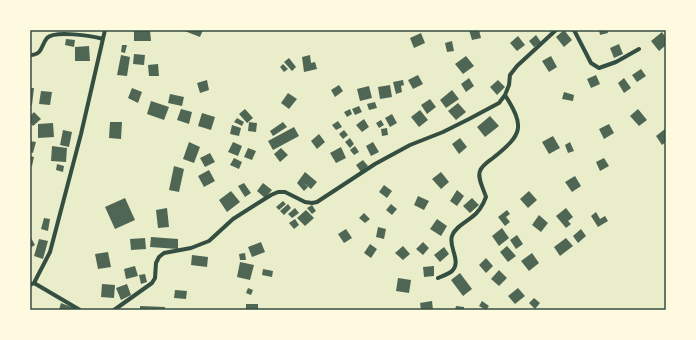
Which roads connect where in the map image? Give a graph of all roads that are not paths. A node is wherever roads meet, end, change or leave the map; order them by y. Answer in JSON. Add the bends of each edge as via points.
{"nodes":[{"id":1,"x":105,"y":30,"type":"edge"},
{"id":2,"x":556,"y":30,"type":"edge"},
{"id":3,"x":574,"y":30,"type":"edge"},
{"id":4,"x":103,"y":39,"type":"junction"},
{"id":5,"x":639,"y":49,"type":"dead end"},
{"id":6,"x":30,"y":55,"type":"edge"},
{"id":7,"x":505,"y":94,"type":"junction"},
{"id":8,"x":438,"y":278,"type":"dead end"},
{"id":9,"x":32,"y":284,"type":"edge"},
{"id":10,"x":80,"y":310,"type":"edge"},
{"id":11,"x":114,"y":310,"type":"edge"}],
"edges":[{"from":1,"to":4,"type":"street"},
{"from":2,"to":7,"type":"street","via":[[510,74]]},
{"from":3,"to":5,"type":"street","via":[[592,63],[599,68]]},
{"from":4,"to":6,"type":"street","via":[[94,36],[52,35],[46,38],[42,49]]},
{"from":4,"to":9,"type":"street","via":[[50,252]]},
{"from":7,"to":8,"type":"street","via":[[519,123],[518,132],[506,148],[482,167],[479,176],[486,197],[482,207],[452,235],[451,247],[456,265],[452,271]]},
{"from":7,"to":11,"type":"street","via":[[499,103],[375,164],[317,202],[305,202],[285,192],[278,192],[233,219],[209,241],[191,248],[164,253],[156,263],[152,283]]},
{"from":9,"to":10,"type":"street"}]}
